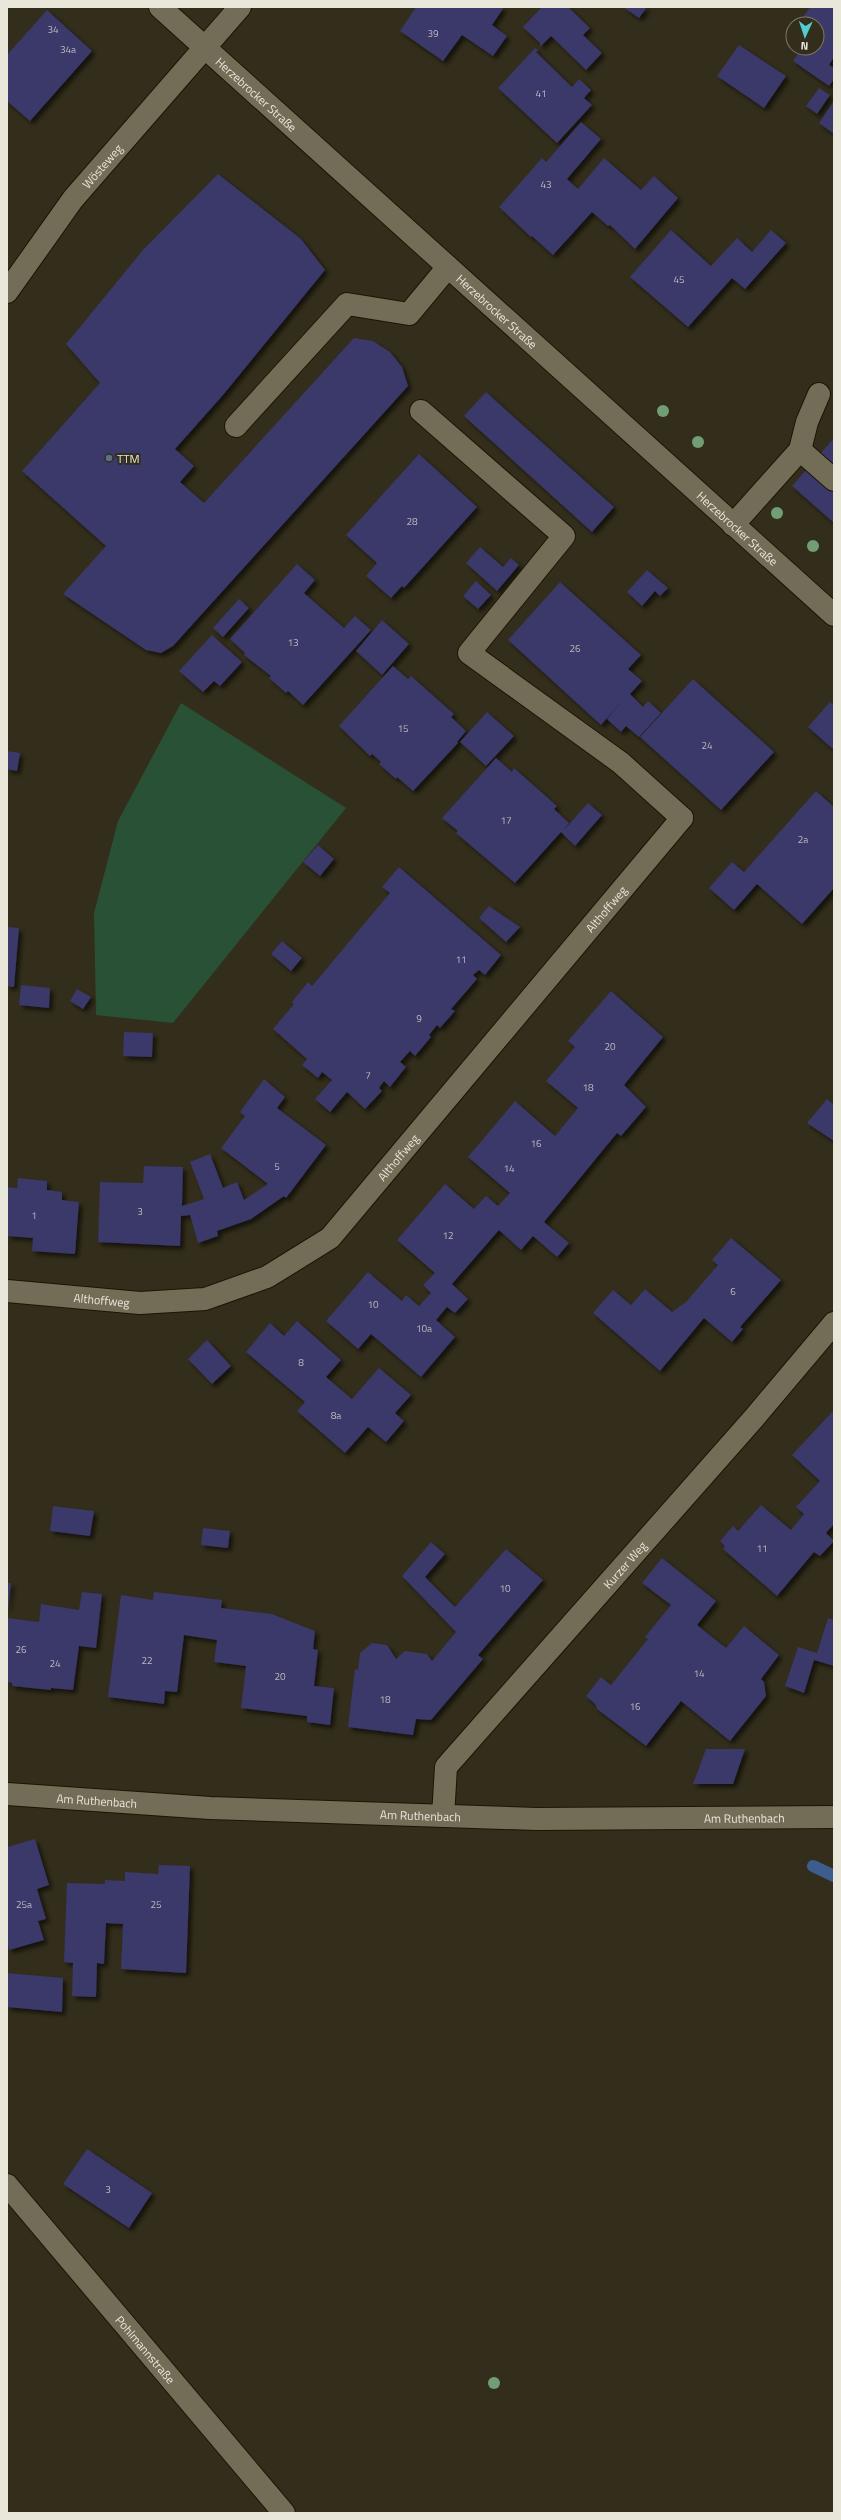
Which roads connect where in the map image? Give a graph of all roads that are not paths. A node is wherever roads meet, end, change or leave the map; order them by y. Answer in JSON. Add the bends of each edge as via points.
{"nodes":[{"id":1,"x":160,"y":7,"type":"edge"},
{"id":2,"x":240,"y":7,"type":"edge"},
{"id":3,"x":205,"y":47,"type":"junction"},
{"id":4,"x":448,"y":267,"type":"junction"},
{"id":5,"x":7,"y":292,"type":"edge"},
{"id":6,"x":819,"y":394,"type":"dead end"},
{"id":7,"x":421,"y":411,"type":"dead end"},
{"id":8,"x":236,"y":426,"type":"dead end"},
{"id":9,"x":800,"y":450,"type":"junction"},
{"id":10,"x":834,"y":480,"type":"edge"},
{"id":11,"x":733,"y":525,"type":"junction"},
{"id":12,"x":833,"y":613,"type":"edge"},
{"id":13,"x":7,"y":1291,"type":"edge"},
{"id":14,"x":834,"y":1323,"type":"edge"},
{"id":15,"x":7,"y":1794,"type":"edge"},
{"id":16,"x":443,"y":1816,"type":"junction"},
{"id":17,"x":834,"y":1817,"type":"edge"},
{"id":18,"x":7,"y":2185,"type":"edge"},
{"id":19,"x":284,"y":2513,"type":"edge"}],
"edges":[{"from":1,"to":3,"type":"street","name":"Herzebrocker Straße"},
{"from":2,"to":3,"type":"street","name":"Wösteweg"},
{"from":3,"to":4,"type":"street","name":"Herzebrocker Straße"},
{"from":3,"to":5,"type":"street","name":"Wösteweg","via":[[73,199]]},
{"from":4,"to":8,"type":"street","via":[[409,314],[347,304]]},
{"from":4,"to":11,"type":"street","name":"Herzebrocker Straße"},
{"from":6,"to":9,"type":"street","via":[[807,422]]},
{"from":7,"to":13,"type":"street","name":"Althoffweg","via":[[564,536],[469,653],[621,762],[682,818],[330,1238],[267,1277],[205,1299],[140,1303]]},
{"from":9,"to":10,"type":"street"},
{"from":9,"to":11,"type":"street"},
{"from":11,"to":12,"type":"street","name":"Herzebrocker Straße"},
{"from":14,"to":16,"type":"street","name":"Kurzer Weg","via":[[446,1767]]},
{"from":15,"to":16,"type":"street","name":"Am Ruthenbach","via":[[210,1808]]},
{"from":16,"to":17,"type":"street","name":"Am Ruthenbach","via":[[536,1819]]},
{"from":18,"to":19,"type":"street","name":"Pohlmannstraße"}]}
